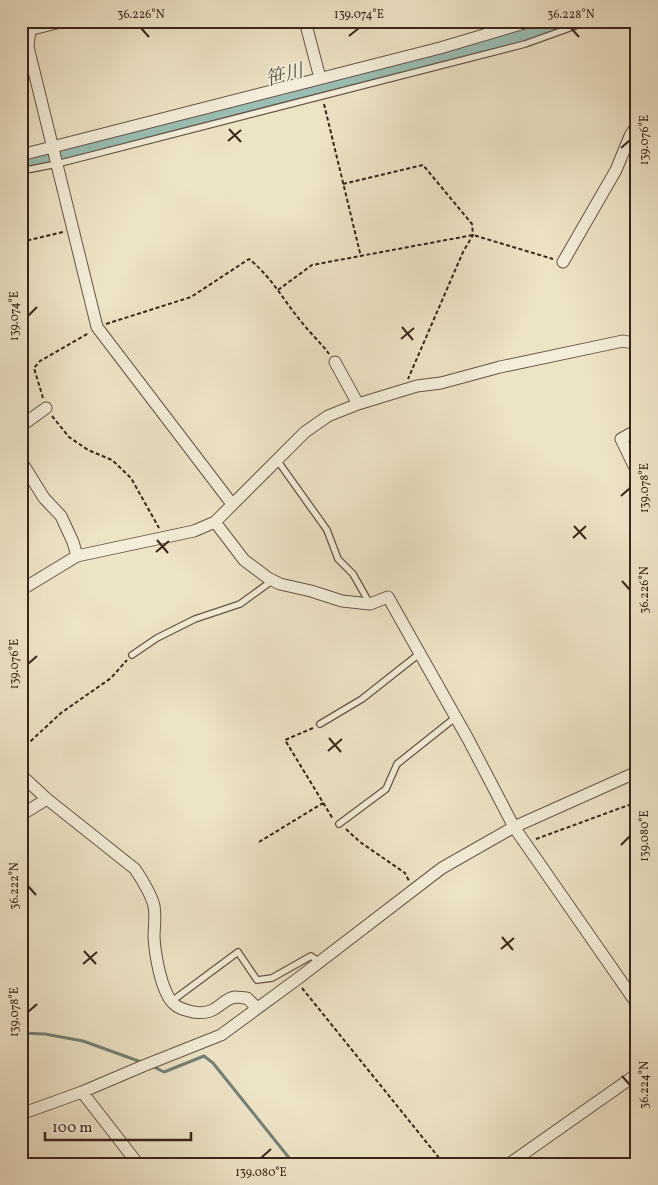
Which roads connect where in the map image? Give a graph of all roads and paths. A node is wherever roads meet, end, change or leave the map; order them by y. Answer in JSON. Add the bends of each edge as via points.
{"nodes":[{"id":1,"x":64,"y":21,"type":"edge"},
{"id":2,"x":305,"y":21,"type":"edge"},
{"id":3,"x":531,"y":21,"type":"edge"},
{"id":4,"x":589,"y":21,"type":"edge"},
{"id":5,"x":30,"y":26,"type":"edge"},
{"id":6,"x":320,"y":78,"type":"junction"},
{"id":7,"x":322,"y":96,"type":"junction"},
{"id":8,"x":637,"y":125,"type":"edge"},
{"id":9,"x":54,"y":147,"type":"junction"},
{"id":10,"x":21,"y":155,"type":"edge"},
{"id":11,"x":57,"y":162,"type":"junction"},
{"id":12,"x":21,"y":172,"type":"edge"},
{"id":13,"x":343,"y":184,"type":"junction"},
{"id":14,"x":73,"y":230,"type":"junction"},
{"id":15,"x":473,"y":235,"type":"junction"},
{"id":16,"x":21,"y":242,"type":"edge"},
{"id":17,"x":361,"y":257,"type":"junction"},
{"id":18,"x":563,"y":262,"type":"joint"},
{"id":19,"x":278,"y":290,"type":"junction"},
{"id":20,"x":97,"y":327,"type":"junction"},
{"id":21,"x":637,"y":344,"type":"edge"},
{"id":22,"x":335,"y":362,"type":"joint"},
{"id":23,"x":403,"y":390,"type":"junction"},
{"id":24,"x":358,"y":404,"type":"junction"},
{"id":25,"x":46,"y":408,"type":"junction"},
{"id":26,"x":21,"y":426,"type":"edge"},
{"id":27,"x":637,"y":430,"type":"edge"},
{"id":28,"x":276,"y":459,"type":"junction"},
{"id":29,"x":21,"y":461,"type":"edge"},
{"id":30,"x":637,"y":472,"type":"edge"},
{"id":31,"x":232,"y":504,"type":"junction"},
{"id":32,"x":214,"y":522,"type":"junction"},
{"id":33,"x":165,"y":538,"type":"junction"},
{"id":34,"x":78,"y":556,"type":"junction"},
{"id":35,"x":272,"y":580,"type":"junction"},
{"id":36,"x":21,"y":590,"type":"edge"},
{"id":37,"x":370,"y":604,"type":"junction"},
{"id":38,"x":419,"y":654,"type":"junction"},
{"id":39,"x":132,"y":655,"type":"joint"},
{"id":40,"x":456,"y":717,"type":"junction"},
{"id":41,"x":320,"y":724,"type":"joint"},
{"id":42,"x":21,"y":750,"type":"edge"},
{"id":43,"x":637,"y":772,"type":"edge"},
{"id":44,"x":21,"y":775,"type":"edge"},
{"id":45,"x":47,"y":800,"type":"junction"},
{"id":46,"x":637,"y":802,"type":"edge"},
{"id":47,"x":324,"y":803,"type":"junction"},
{"id":48,"x":21,"y":815,"type":"edge"},
{"id":49,"x":339,"y":824,"type":"junction"},
{"id":50,"x":514,"y":827,"type":"junction"},
{"id":51,"x":259,"y":842,"type":"dead end"},
{"id":52,"x":525,"y":843,"type":"junction"},
{"id":53,"x":413,"y":890,"type":"junction"},
{"id":54,"x":320,"y":962,"type":"junction"},
{"id":55,"x":296,"y":980,"type":"junction"},
{"id":56,"x":171,"y":1002,"type":"junction"},
{"id":57,"x":637,"y":1004,"type":"edge"},
{"id":58,"x":258,"y":1008,"type":"junction"},
{"id":59,"x":637,"y":1074,"type":"edge"},
{"id":60,"x":82,"y":1092,"type":"junction"},
{"id":61,"x":21,"y":1114,"type":"edge"},
{"id":62,"x":138,"y":1164,"type":"edge"},
{"id":63,"x":444,"y":1164,"type":"edge"},
{"id":64,"x":509,"y":1164,"type":"edge"}],
"edges":[{"from":1,"to":5,"type":"street"},
{"from":2,"to":6,"type":"street"},
{"from":3,"to":6,"type":"street"},
{"from":4,"to":7,"type":"lane","via":[[525,44]]},
{"from":5,"to":9,"type":"street","via":[[28,48]]},
{"from":6,"to":9,"type":"street"},
{"from":7,"to":11,"type":"lane"},
{"from":7,"to":13,"type":"path"},
{"from":8,"to":18,"type":"street","via":[[616,170]]},
{"from":9,"to":10,"type":"street"},
{"from":9,"to":11,"type":"street"},
{"from":11,"to":12,"type":"lane"},
{"from":11,"to":14,"type":"street"},
{"from":13,"to":15,"type":"path","via":[[423,166],[472,224]]},
{"from":13,"to":17,"type":"path"},
{"from":14,"to":16,"type":"path"},
{"from":14,"to":20,"type":"street"},
{"from":15,"to":17,"type":"path"},
{"from":15,"to":18,"type":"path"},
{"from":15,"to":23,"type":"path"},
{"from":17,"to":19,"type":"path","via":[[312,265]]},
{"from":19,"to":20,"type":"path","via":[[261,268],[249,259],[191,297]]},
{"from":19,"to":22,"type":"path"},
{"from":20,"to":25,"type":"path","via":[[40,361],[34,368]]},
{"from":20,"to":31,"type":"street"},
{"from":21,"to":23,"type":"street","via":[[623,341]]},
{"from":22,"to":24,"type":"street"},
{"from":23,"to":24,"type":"street"},
{"from":24,"to":28,"type":"street","via":[[328,416]]},
{"from":25,"to":26,"type":"street"},
{"from":25,"to":33,"type":"path","via":[[69,437],[88,450],[112,460],[131,478]]},
{"from":27,"to":30,"type":"street","via":[[622,439]]},
{"from":28,"to":31,"type":"street"},
{"from":28,"to":37,"type":"lane","via":[[327,530],[338,559],[353,574]]},
{"from":29,"to":34,"type":"street","via":[[44,498],[61,516]]},
{"from":31,"to":32,"type":"street"},
{"from":32,"to":33,"type":"street"},
{"from":32,"to":35,"type":"street","via":[[244,560]]},
{"from":33,"to":34,"type":"street"},
{"from":34,"to":36,"type":"street"},
{"from":35,"to":37,"type":"street","via":[[342,601]]},
{"from":35,"to":39,"type":"lane","via":[[240,604],[195,619]]},
{"from":37,"to":38,"type":"street","via":[[388,597]]},
{"from":38,"to":40,"type":"street"},
{"from":38,"to":41,"type":"lane","via":[[362,699]]},
{"from":39,"to":42,"type":"path","via":[[111,678],[61,713]]},
{"from":40,"to":49,"type":"lane","via":[[397,764],[386,789]]},
{"from":40,"to":50,"type":"street"},
{"from":41,"to":47,"type":"path","via":[[285,740]]},
{"from":43,"to":50,"type":"street"},
{"from":44,"to":45,"type":"street"},
{"from":45,"to":48,"type":"street"},
{"from":45,"to":56,"type":"street","via":[[135,869],[145,885],[154,906],[158,963]]},
{"from":46,"to":52,"type":"path"},
{"from":47,"to":49,"type":"path"},
{"from":47,"to":51,"type":"path"},
{"from":49,"to":53,"type":"path","via":[[405,873]]},
{"from":50,"to":52,"type":"street"},
{"from":50,"to":53,"type":"street","via":[[442,868]]},
{"from":52,"to":57,"type":"street"},
{"from":53,"to":54,"type":"street"},
{"from":54,"to":55,"type":"street"},
{"from":54,"to":56,"type":"lane","via":[[311,956],[272,978],[257,980],[238,952]]},
{"from":55,"to":58,"type":"street"},
{"from":55,"to":63,"type":"path"},
{"from":56,"to":58,"type":"street","via":[[180,1008],[208,1012],[234,998],[247,998]]},
{"from":58,"to":60,"type":"street","via":[[221,1035]]},
{"from":59,"to":64,"type":"street"},
{"from":60,"to":61,"type":"street"},
{"from":60,"to":62,"type":"street"}]}
